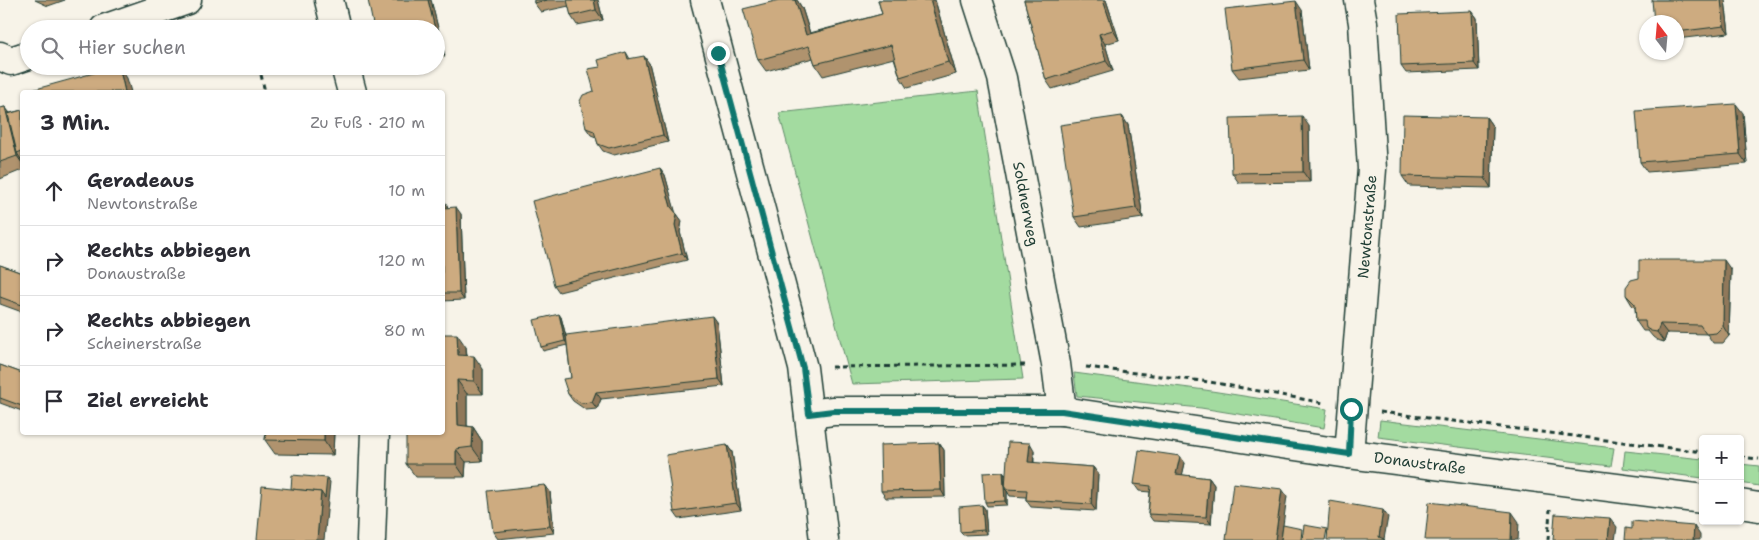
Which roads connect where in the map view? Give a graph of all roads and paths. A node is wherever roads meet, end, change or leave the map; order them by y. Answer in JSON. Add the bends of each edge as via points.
{"nodes":[{"id":1,"x":187,"y":0,"type":"edge"},
{"id":2,"x":329,"y":0,"type":"edge"},
{"id":3,"x":705,"y":0,"type":"edge"},
{"id":4,"x":977,"y":0,"type":"edge"},
{"id":5,"x":1359,"y":0,"type":"edge"},
{"id":6,"x":130,"y":20,"type":"edge"},
{"id":7,"x":334,"y":20,"type":"edge"},
{"id":8,"x":0,"y":56,"type":"edge"},
{"id":9,"x":20,"y":58,"type":"edge"},
{"id":10,"x":260,"y":75,"type":"edge"},
{"id":11,"x":347,"y":75,"type":"edge"},
{"id":12,"x":264,"y":90,"type":"edge"},
{"id":13,"x":351,"y":90,"type":"edge"},
{"id":14,"x":1056,"y":364,"type":"junction"},
{"id":15,"x":803,"y":368,"type":"junction"},
{"id":16,"x":1062,"y":411,"type":"junction"},
{"id":17,"x":809,"y":414,"type":"junction"},
{"id":18,"x":375,"y":435,"type":"edge"},
{"id":19,"x":1349,"y":454,"type":"junction"},
{"id":20,"x":1744,"y":458,"type":"edge"},
{"id":21,"x":1759,"y":460,"type":"edge"},
{"id":22,"x":1699,"y":498,"type":"edge"},
{"id":23,"x":1744,"y":504,"type":"edge"},
{"id":24,"x":1551,"y":506,"type":"dead end"},
{"id":25,"x":1759,"y":506,"type":"edge"},
{"id":26,"x":371,"y":540,"type":"edge"},
{"id":27,"x":824,"y":540,"type":"edge"},
{"id":28,"x":1548,"y":540,"type":"edge"}],
"edges":[{"from":1,"to":6,"type":"street"},
{"from":2,"to":7,"type":"street"},
{"from":3,"to":15,"type":"street"},
{"from":4,"to":14,"type":"street","name":"Soldnerweg","via":[[1002,78]]},
{"from":5,"to":19,"type":"street","name":"Newtonstraße","via":[[1372,170]]},
{"from":8,"to":9,"type":"street","via":[[11,61]]},
{"from":10,"to":12,"type":"path"},
{"from":11,"to":13,"type":"street"},
{"from":14,"to":15,"type":"path"},
{"from":14,"to":16,"type":"street","name":"Soldnerweg"},
{"from":15,"to":17,"type":"street"},
{"from":16,"to":17,"type":"street","name":"Donaustraße","via":[[833,411]]},
{"from":16,"to":19,"type":"street","name":"Donaustraße"},
{"from":17,"to":27,"type":"street"},
{"from":18,"to":26,"type":"street"},
{"from":19,"to":22,"type":"street","name":"Donaustraße"},
{"from":20,"to":21,"type":"path"},
{"from":23,"to":25,"type":"street"},
{"from":24,"to":28,"type":"path"}]}
